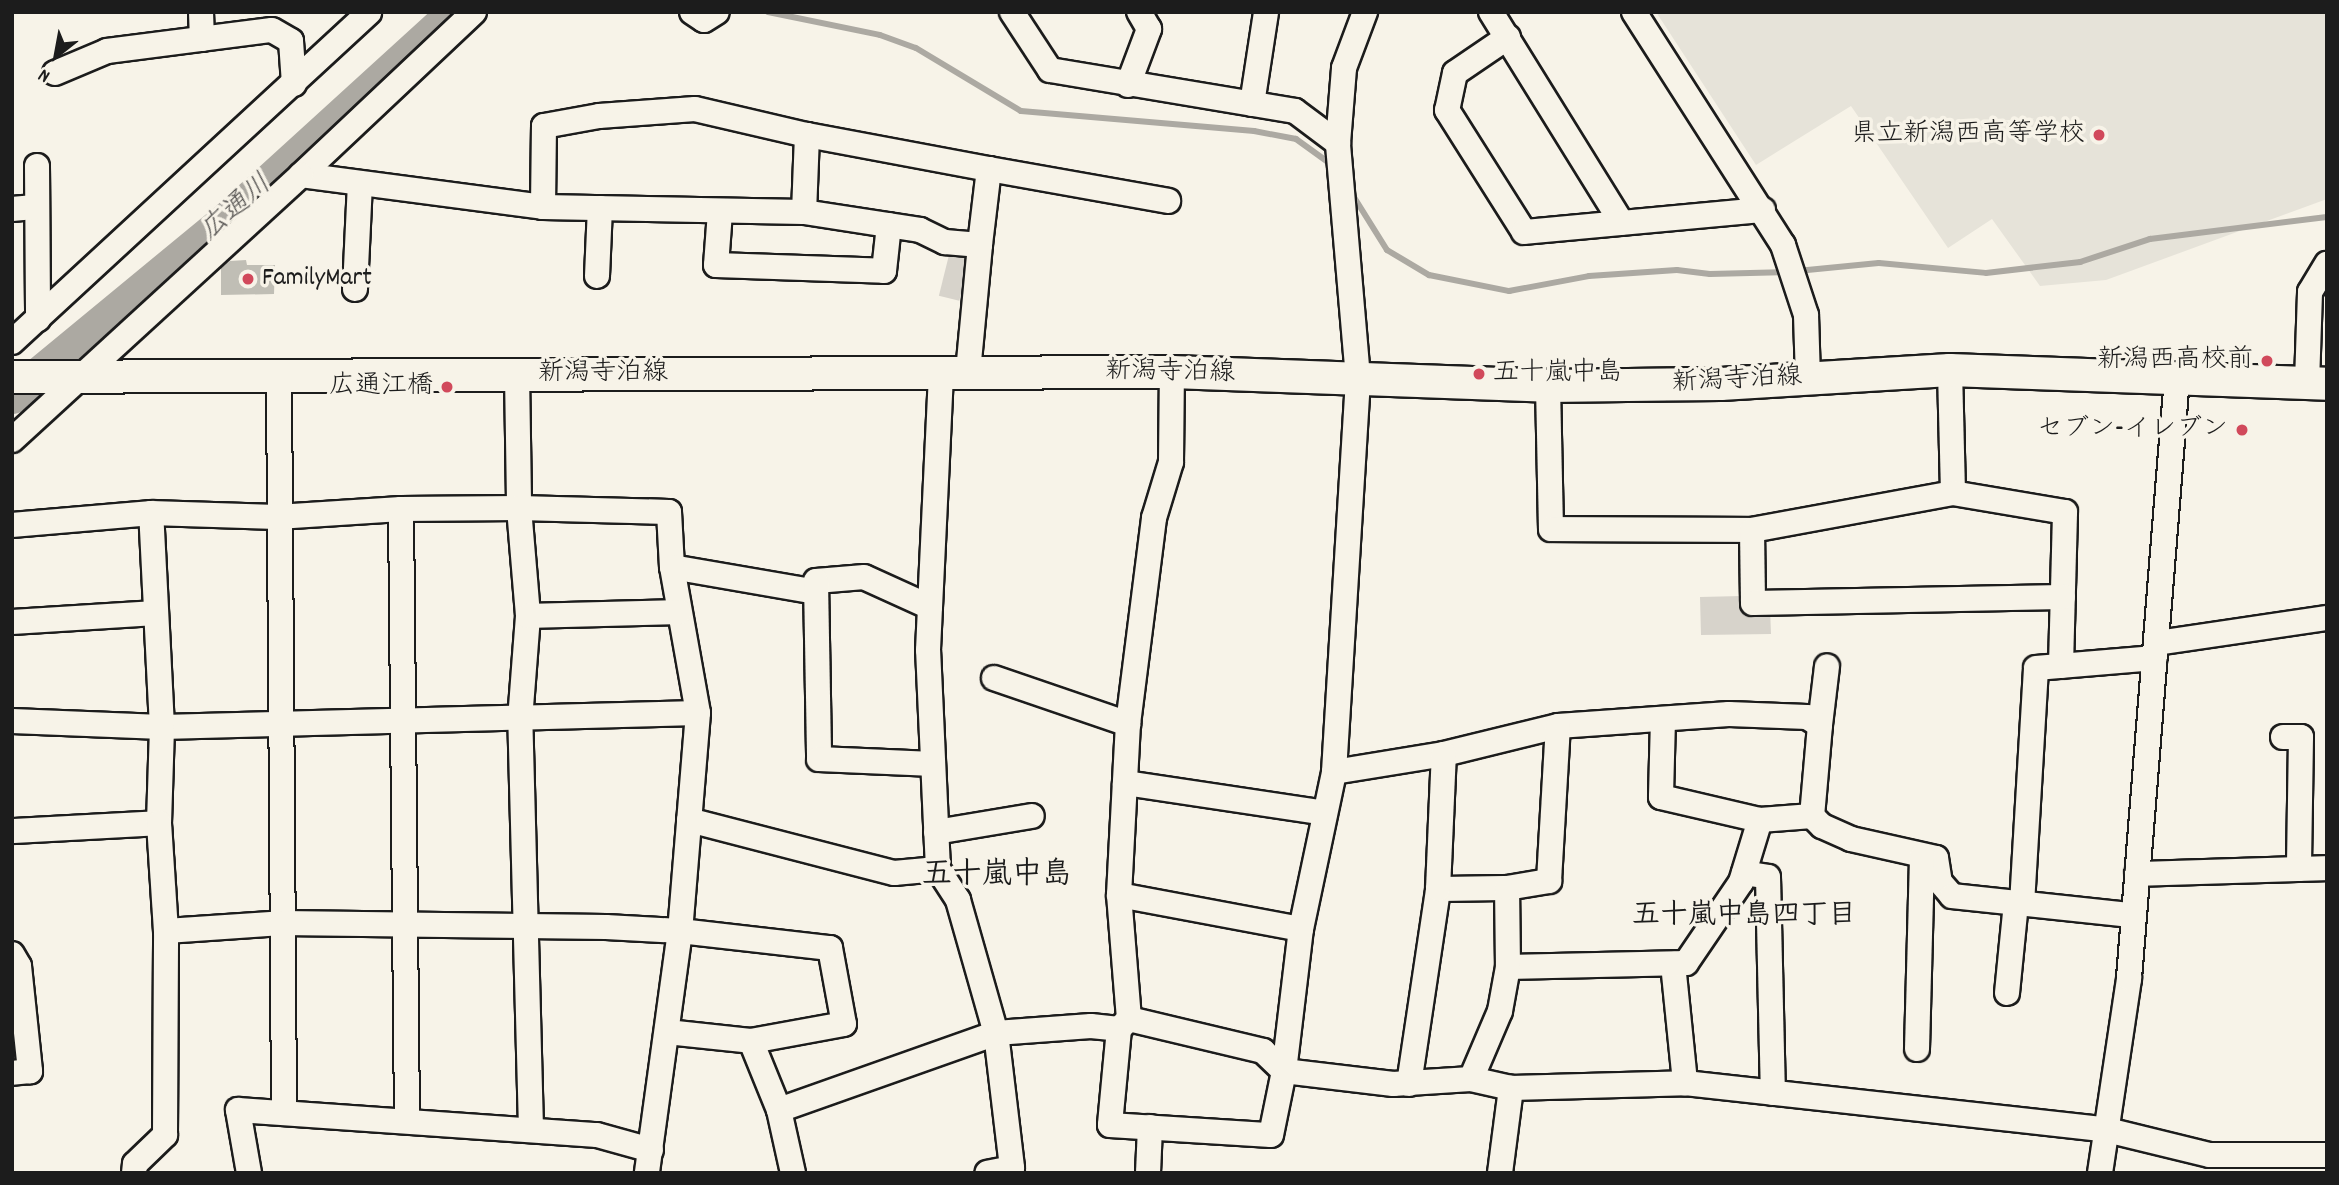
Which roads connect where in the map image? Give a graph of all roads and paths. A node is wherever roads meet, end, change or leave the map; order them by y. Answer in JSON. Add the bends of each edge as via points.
{"nodes":[{"id":1,"x":201,"y":12,"type":"edge"},
{"id":2,"x":369,"y":12,"type":"edge"},
{"id":3,"x":474,"y":12,"type":"edge"},
{"id":4,"x":692,"y":12,"type":"edge"},
{"id":5,"x":717,"y":12,"type":"edge"},
{"id":6,"x":1012,"y":12,"type":"edge"},
{"id":7,"x":1139,"y":12,"type":"edge"},
{"id":8,"x":1266,"y":12,"type":"edge"},
{"id":9,"x":1364,"y":12,"type":"edge"},
{"id":10,"x":1491,"y":12,"type":"edge"},
{"id":11,"x":1634,"y":12,"type":"edge"},
{"id":12,"x":1507,"y":37,"type":"junction"},
{"id":13,"x":202,"y":39,"type":"junction"},
{"id":14,"x":54,"y":73,"type":"dead end"},
{"id":15,"x":293,"y":85,"type":"junction"},
{"id":16,"x":1128,"y":85,"type":"junction"},
{"id":17,"x":1252,"y":104,"type":"junction"},
{"id":18,"x":807,"y":135,"type":"junction"},
{"id":19,"x":1338,"y":143,"type":"junction"},
{"id":20,"x":37,"y":166,"type":"dead end"},
{"id":21,"x":989,"y":169,"type":"junction"},
{"id":22,"x":301,"y":175,"type":"junction"},
{"id":23,"x":360,"y":183,"type":"junction"},
{"id":24,"x":1168,"y":201,"type":"dead end"},
{"id":25,"x":542,"y":207,"type":"junction"},
{"id":26,"x":24,"y":208,"type":"edge"},
{"id":27,"x":600,"y":208,"type":"junction"},
{"id":28,"x":1763,"y":210,"type":"junction"},
{"id":29,"x":720,"y":212,"type":"junction"},
{"id":30,"x":804,"y":212,"type":"junction"},
{"id":31,"x":1622,"y":223,"type":"junction"},
{"id":32,"x":889,"y":225,"type":"junction"},
{"id":33,"x":981,"y":246,"type":"junction"},
{"id":34,"x":2327,"y":264,"type":"edge"},
{"id":35,"x":597,"y":276,"type":"dead end"},
{"id":36,"x":355,"y":289,"type":"dead end"},
{"id":37,"x":38,"y":319,"type":"junction"},
{"id":38,"x":12,"y":342,"type":"edge"},
{"id":39,"x":1950,"y":370,"type":"junction"},
{"id":40,"x":955,"y":372,"type":"junction"},
{"id":41,"x":1171,"y":372,"type":"junction"},
{"id":42,"x":517,"y":374,"type":"junction"},
{"id":43,"x":12,"y":377,"type":"edge"},
{"id":44,"x":79,"y":377,"type":"junction"},
{"id":45,"x":279,"y":377,"type":"junction"},
{"id":46,"x":1808,"y":377,"type":"junction"},
{"id":47,"x":1358,"y":378,"type":"junction"},
{"id":48,"x":2177,"y":378,"type":"junction"},
{"id":49,"x":2317,"y":383,"type":"edge"},
{"id":50,"x":1548,"y":386,"type":"junction"},
{"id":51,"x":12,"y":440,"type":"edge"},
{"id":52,"x":1953,"y":493,"type":"junction"},
{"id":53,"x":519,"y":508,"type":"junction"},
{"id":54,"x":401,"y":509,"type":"junction"},
{"id":55,"x":151,"y":513,"type":"junction"},
{"id":56,"x":277,"y":517,"type":"junction"},
{"id":57,"x":12,"y":525,"type":"edge"},
{"id":58,"x":1752,"y":530,"type":"junction"},
{"id":59,"x":672,"y":567,"type":"junction"},
{"id":60,"x":816,"y":592,"type":"junction"},
{"id":61,"x":2063,"y":597,"type":"junction"},
{"id":62,"x":930,"y":607,"type":"junction"},
{"id":63,"x":679,"y":612,"type":"junction"},
{"id":64,"x":156,"y":614,"type":"junction"},
{"id":65,"x":528,"y":616,"type":"junction"},
{"id":66,"x":2327,"y":618,"type":"edge"},
{"id":67,"x":12,"y":622,"type":"edge"},
{"id":68,"x":2156,"y":651,"type":"junction"},
{"id":69,"x":1827,"y":666,"type":"dead end"},
{"id":70,"x":2061,"y":666,"type":"junction"},
{"id":71,"x":994,"y":678,"type":"dead end"},
{"id":72,"x":698,"y":713,"type":"junction"},
{"id":73,"x":1663,"y":719,"type":"junction"},
{"id":74,"x":520,"y":720,"type":"junction"},
{"id":75,"x":12,"y":721,"type":"edge"},
{"id":76,"x":403,"y":721,"type":"junction"},
{"id":77,"x":281,"y":723,"type":"junction"},
{"id":78,"x":1128,"y":724,"type":"junction"},
{"id":79,"x":1820,"y":725,"type":"junction"},
{"id":80,"x":1558,"y":726,"type":"junction"},
{"id":81,"x":162,"y":727,"type":"junction"},
{"id":82,"x":2283,"y":737,"type":"dead end"},
{"id":83,"x":1444,"y":754,"type":"junction"},
{"id":84,"x":933,"y":764,"type":"junction"},
{"id":85,"x":1334,"y":772,"type":"junction"},
{"id":86,"x":1125,"y":783,"type":"junction"},
{"id":87,"x":1325,"y":813,"type":"junction"},
{"id":88,"x":1032,"y":816,"type":"dead end"},
{"id":89,"x":1812,"y":816,"type":"junction"},
{"id":90,"x":689,"y":820,"type":"junction"},
{"id":91,"x":1760,"y":820,"type":"junction"},
{"id":92,"x":159,"y":823,"type":"junction"},
{"id":93,"x":12,"y":831,"type":"edge"},
{"id":94,"x":936,"y":832,"type":"junction"},
{"id":95,"x":1922,"y":856,"type":"junction"},
{"id":96,"x":2327,"y":868,"type":"edge"},
{"id":97,"x":938,"y":869,"type":"junction"},
{"id":98,"x":2299,"y":869,"type":"junction"},
{"id":99,"x":1744,"y":873,"type":"junction"},
{"id":100,"x":2137,"y":874,"type":"junction"},
{"id":101,"x":1507,"y":888,"type":"junction"},
{"id":102,"x":1437,"y":889,"type":"junction"},
{"id":103,"x":1119,"y":895,"type":"junction"},
{"id":104,"x":2019,"y":903,"type":"junction"},
{"id":105,"x":2131,"y":915,"type":"junction"},
{"id":106,"x":282,"y":923,"type":"junction"},
{"id":107,"x":409,"y":925,"type":"junction"},
{"id":108,"x":526,"y":926,"type":"junction"},
{"id":109,"x":1301,"y":929,"type":"junction"},
{"id":110,"x":680,"y":931,"type":"junction"},
{"id":111,"x":166,"y":932,"type":"junction"},
{"id":112,"x":12,"y":954,"type":"edge"},
{"id":113,"x":1673,"y":964,"type":"junction"},
{"id":114,"x":1508,"y":967,"type":"junction"},
{"id":115,"x":2007,"y":993,"type":"dead end"},
{"id":116,"x":1124,"y":1024,"type":"junction"},
{"id":117,"x":667,"y":1032,"type":"junction"},
{"id":118,"x":996,"y":1033,"type":"junction"},
{"id":119,"x":751,"y":1041,"type":"junction"},
{"id":120,"x":1917,"y":1049,"type":"dead end"},
{"id":121,"x":1284,"y":1071,"type":"junction"},
{"id":122,"x":12,"y":1073,"type":"edge"},
{"id":123,"x":1471,"y":1079,"type":"junction"},
{"id":124,"x":1685,"y":1083,"type":"junction"},
{"id":125,"x":1409,"y":1084,"type":"junction"},
{"id":126,"x":1511,"y":1088,"type":"junction"},
{"id":127,"x":1773,"y":1093,"type":"junction"},
{"id":128,"x":779,"y":1110,"type":"junction"},
{"id":129,"x":284,"y":1111,"type":"junction"},
{"id":130,"x":407,"y":1119,"type":"junction"},
{"id":131,"x":1150,"y":1127,"type":"junction"},
{"id":132,"x":531,"y":1129,"type":"junction"},
{"id":133,"x":2103,"y":1129,"type":"junction"},
{"id":134,"x":2327,"y":1155,"type":"edge"},
{"id":135,"x":649,"y":1161,"type":"edge"},
{"id":136,"x":134,"y":1173,"type":"edge"},
{"id":137,"x":249,"y":1173,"type":"edge"},
{"id":138,"x":793,"y":1173,"type":"edge"},
{"id":139,"x":987,"y":1173,"type":"edge"},
{"id":140,"x":1148,"y":1173,"type":"edge"},
{"id":141,"x":1500,"y":1173,"type":"edge"},
{"id":142,"x":2099,"y":1173,"type":"edge"}],
"edges":[{"from":1,"to":13,"type":"street"},
{"from":2,"to":15,"type":"street"},
{"from":3,"to":22,"type":"street"},
{"from":4,"to":5,"type":"street","via":[[704,20]]},
{"from":6,"to":16,"type":"street","via":[[1050,70]]},
{"from":7,"to":16,"type":"street","via":[[1149,29]]},
{"from":8,"to":17,"type":"street"},
{"from":9,"to":19,"type":"street","via":[[1345,68]]},
{"from":10,"to":12,"type":"street"},
{"from":11,"to":28,"type":"street"},
{"from":12,"to":31,"type":"street"},
{"from":12,"to":31,"type":"street","via":[[1455,73],[1447,110],[1524,232]]},
{"from":13,"to":14,"type":"street","via":[[107,51]]},
{"from":13,"to":15,"type":"street","via":[[272,30],[290,41]]},
{"from":15,"to":37,"type":"street"},
{"from":16,"to":17,"type":"street"},
{"from":17,"to":19,"type":"street","via":[[1295,111]]},
{"from":18,"to":21,"type":"street"},
{"from":18,"to":25,"type":"street","via":[[695,108],[544,126]]},
{"from":18,"to":30,"type":"street"},
{"from":19,"to":47,"type":"street"},
{"from":20,"to":26,"type":"street"},
{"from":21,"to":24,"type":"street"},
{"from":21,"to":33,"type":"street"},
{"from":22,"to":23,"type":"street"},
{"from":22,"to":44,"type":"street"},
{"from":23,"to":25,"type":"street"},
{"from":23,"to":36,"type":"street"},
{"from":25,"to":27,"type":"street"},
{"from":26,"to":37,"type":"street"},
{"from":27,"to":29,"type":"street"},
{"from":27,"to":35,"type":"street"},
{"from":28,"to":31,"type":"street"},
{"from":28,"to":46,"type":"street","via":[[1799,284],[1806,315]]},
{"from":29,"to":30,"type":"street"},
{"from":29,"to":32,"type":"street","via":[[716,265],[884,271]]},
{"from":30,"to":32,"type":"street"},
{"from":32,"to":33,"type":"street","via":[[920,230],[945,242]]},
{"from":33,"to":40,"type":"street"},
{"from":34,"to":49,"type":"street","via":[[2310,292]]},
{"from":37,"to":38,"type":"street"},
{"from":39,"to":46,"type":"main road","name":"新潟寺泊線"},
{"from":39,"to":48,"type":"main road","name":"新潟寺泊線"},
{"from":39,"to":52,"type":"street"},
{"from":40,"to":41,"type":"main road","name":"新潟寺泊線"},
{"from":40,"to":42,"type":"main road","name":"新潟寺泊線"},
{"from":40,"to":62,"type":"street"},
{"from":41,"to":47,"type":"main road","name":"新潟寺泊線"},
{"from":41,"to":78,"type":"street","via":[[1171,462],[1154,518]]},
{"from":42,"to":45,"type":"main road","name":"新潟寺泊線"},
{"from":42,"to":53,"type":"street"},
{"from":43,"to":44,"type":"main road","name":"新潟寺泊線"},
{"from":44,"to":45,"type":"main road","name":"新潟寺泊線"},
{"from":44,"to":51,"type":"street"},
{"from":45,"to":56,"type":"street"},
{"from":46,"to":50,"type":"main road","name":"新潟寺泊線","via":[[1721,384]]},
{"from":47,"to":50,"type":"main road","name":"新潟寺泊線"},
{"from":47,"to":85,"type":"street"},
{"from":48,"to":49,"type":"main road","name":"新潟寺泊線"},
{"from":48,"to":68,"type":"street"},
{"from":50,"to":58,"type":"street","via":[[1551,529]]},
{"from":52,"to":58,"type":"street"},
{"from":52,"to":61,"type":"street","via":[[2065,512]]},
{"from":53,"to":54,"type":"street"},
{"from":53,"to":59,"type":"street","via":[[668,512]]},
{"from":53,"to":65,"type":"street"},
{"from":54,"to":56,"type":"street"},
{"from":54,"to":76,"type":"street"},
{"from":55,"to":56,"type":"street"},
{"from":55,"to":57,"type":"street"},
{"from":55,"to":64,"type":"street"},
{"from":56,"to":77,"type":"street"},
{"from":58,"to":61,"type":"street","via":[[1753,603]]},
{"from":59,"to":60,"type":"street"},
{"from":59,"to":63,"type":"street"},
{"from":60,"to":62,"type":"street","via":[[816,581],[864,577]]},
{"from":60,"to":84,"type":"street","via":[[818,759]]},
{"from":61,"to":70,"type":"street"},
{"from":62,"to":84,"type":"street"},
{"from":63,"to":65,"type":"street"},
{"from":63,"to":72,"type":"street"},
{"from":64,"to":67,"type":"street"},
{"from":64,"to":81,"type":"street"},
{"from":65,"to":74,"type":"street"},
{"from":66,"to":68,"type":"street"},
{"from":68,"to":70,"type":"street"},
{"from":68,"to":100,"type":"street"},
{"from":69,"to":79,"type":"street"},
{"from":70,"to":104,"type":"street","via":[[2036,668]]},
{"from":71,"to":78,"type":"street"},
{"from":72,"to":74,"type":"street"},
{"from":72,"to":90,"type":"street"},
{"from":73,"to":79,"type":"street","via":[[1729,714],[1807,717]]},
{"from":73,"to":80,"type":"street"},
{"from":73,"to":91,"type":"street","via":[[1661,797]]},
{"from":74,"to":76,"type":"street"},
{"from":74,"to":108,"type":"street"},
{"from":75,"to":81,"type":"street"},
{"from":76,"to":77,"type":"street"},
{"from":76,"to":107,"type":"street"},
{"from":77,"to":81,"type":"street"},
{"from":77,"to":106,"type":"street"},
{"from":78,"to":86,"type":"street"},
{"from":79,"to":89,"type":"street"},
{"from":80,"to":83,"type":"street"},
{"from":80,"to":101,"type":"street","via":[[1549,881]]},
{"from":81,"to":92,"type":"street"},
{"from":82,"to":98,"type":"street","via":[[2301,737]]},
{"from":83,"to":85,"type":"street"},
{"from":83,"to":102,"type":"street"},
{"from":84,"to":94,"type":"street"},
{"from":85,"to":87,"type":"street"},
{"from":86,"to":87,"type":"street"},
{"from":86,"to":103,"type":"street"},
{"from":87,"to":109,"type":"street"},
{"from":88,"to":94,"type":"street"},
{"from":89,"to":91,"type":"street"},
{"from":89,"to":95,"type":"street","via":[[1851,839]]},
{"from":90,"to":97,"type":"street","via":[[894,873]]},
{"from":90,"to":110,"type":"street"},
{"from":91,"to":99,"type":"street"},
{"from":92,"to":93,"type":"street"},
{"from":92,"to":111,"type":"street"},
{"from":94,"to":97,"type":"street"},
{"from":95,"to":104,"type":"street","via":[[1936,858],[1940,882],[1952,896]]},
{"from":95,"to":120,"type":"street"},
{"from":96,"to":98,"type":"street"},
{"from":97,"to":118,"type":"street","via":[[958,900]]},
{"from":98,"to":100,"type":"street"},
{"from":99,"to":113,"type":"street","via":[[1686,963]]},
{"from":99,"to":127,"type":"street","via":[[1768,877]]},
{"from":100,"to":105,"type":"street"},
{"from":101,"to":102,"type":"street"},
{"from":101,"to":114,"type":"street"},
{"from":102,"to":125,"type":"street"},
{"from":103,"to":109,"type":"street"},
{"from":103,"to":116,"type":"street"},
{"from":104,"to":105,"type":"street"},
{"from":104,"to":115,"type":"street"},
{"from":105,"to":133,"type":"street","via":[[2129,978]]},
{"from":106,"to":107,"type":"street"},
{"from":106,"to":111,"type":"street"},
{"from":106,"to":129,"type":"street"},
{"from":107,"to":108,"type":"street"},
{"from":107,"to":130,"type":"street"},
{"from":108,"to":110,"type":"street"},
{"from":108,"to":132,"type":"street"},
{"from":109,"to":121,"type":"street"},
{"from":110,"to":117,"type":"street"},
{"from":110,"to":119,"type":"street","via":[[830,948],[845,1024]]},
{"from":111,"to":136,"type":"street","via":[[165,1135],[135,1164]]},
{"from":112,"to":122,"type":"street","via":[[19,965],[30,1071]]},
{"from":113,"to":114,"type":"street"},
{"from":113,"to":124,"type":"street"},
{"from":114,"to":123,"type":"street","via":[[1500,1011]]},
{"from":116,"to":118,"type":"street"},
{"from":116,"to":121,"type":"street","via":[[1263,1051]]},
{"from":116,"to":131,"type":"street","via":[[1110,1125]]},
{"from":117,"to":119,"type":"street"},
{"from":117,"to":135,"type":"street"},
{"from":118,"to":128,"type":"street"},
{"from":118,"to":139,"type":"street","via":[[1012,1168]]},
{"from":119,"to":128,"type":"street"},
{"from":121,"to":125,"type":"street"},
{"from":121,"to":131,"type":"street","via":[[1271,1135]]},
{"from":123,"to":125,"type":"street"},
{"from":123,"to":126,"type":"street"},
{"from":124,"to":126,"type":"street"},
{"from":124,"to":127,"type":"street"},
{"from":126,"to":141,"type":"street"},
{"from":127,"to":133,"type":"street"},
{"from":128,"to":138,"type":"street"},
{"from":129,"to":130,"type":"street"},
{"from":129,"to":137,"type":"street","via":[[238,1110]]},
{"from":130,"to":132,"type":"street"},
{"from":131,"to":140,"type":"street"},
{"from":132,"to":135,"type":"street","via":[[597,1135]]},
{"from":133,"to":134,"type":"street","via":[[2210,1154]]},
{"from":133,"to":142,"type":"street"}]}
